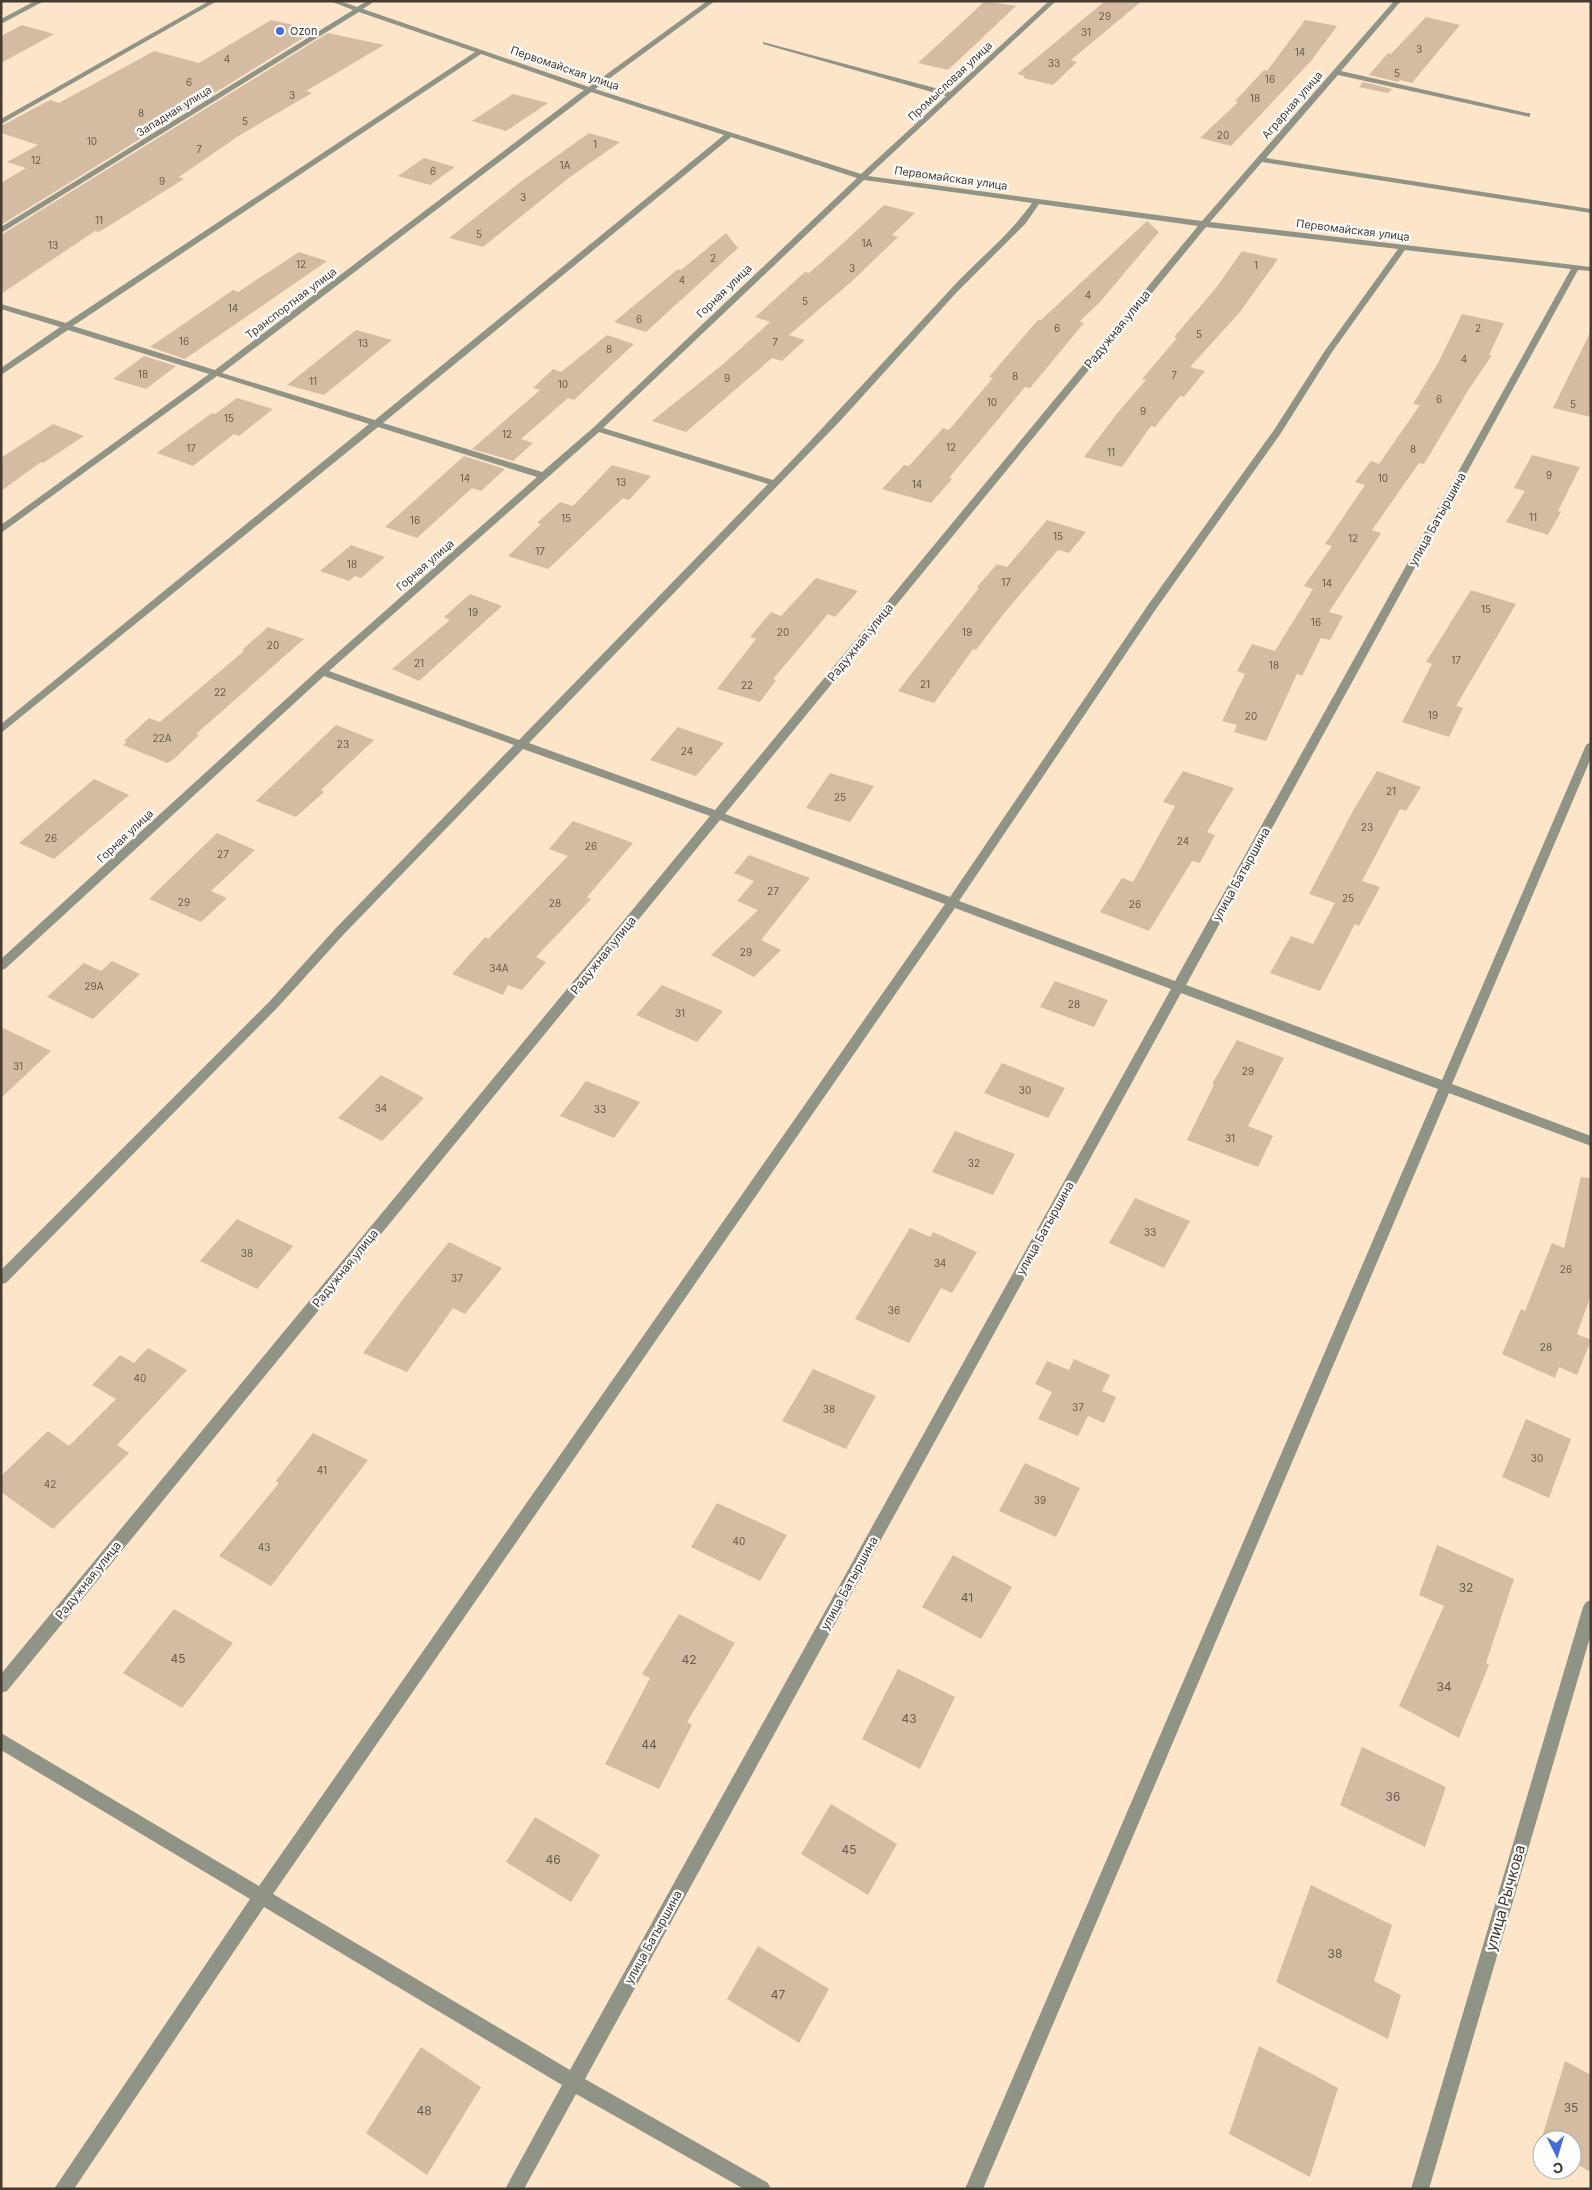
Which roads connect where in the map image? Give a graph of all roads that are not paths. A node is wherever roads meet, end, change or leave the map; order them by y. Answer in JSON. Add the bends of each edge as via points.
{"nodes":[{"id":1,"x":41,"y":1,"type":"edge"},
{"id":2,"x":214,"y":1,"type":"edge"},
{"id":3,"x":333,"y":1,"type":"edge"},
{"id":4,"x":372,"y":1,"type":"edge"},
{"id":5,"x":712,"y":1,"type":"edge"},
{"id":6,"x":1053,"y":1,"type":"edge"},
{"id":7,"x":1398,"y":1,"type":"edge"},
{"id":8,"x":358,"y":10,"type":"junction"},
{"id":9,"x":1,"y":22,"type":"edge"},
{"id":10,"x":765,"y":43,"type":"dead end"},
{"id":11,"x":482,"y":51,"type":"junction"},
{"id":12,"x":1336,"y":72,"type":"junction"},
{"id":13,"x":590,"y":90,"type":"junction"},
{"id":14,"x":951,"y":95,"type":"junction"},
{"id":15,"x":1527,"y":115,"type":"dead end"},
{"id":16,"x":1,"y":122,"type":"edge"},
{"id":17,"x":730,"y":134,"type":"junction"},
{"id":18,"x":1260,"y":159,"type":"junction"},
{"id":19,"x":862,"y":177,"type":"junction"},
{"id":20,"x":1037,"y":201,"type":"junction"},
{"id":21,"x":1591,"y":211,"type":"edge"},
{"id":22,"x":1204,"y":224,"type":"junction"},
{"id":23,"x":1,"y":231,"type":"edge"},
{"id":24,"x":1403,"y":247,"type":"junction"},
{"id":25,"x":1576,"y":267,"type":"junction"},
{"id":26,"x":1591,"y":270,"type":"edge"},
{"id":27,"x":1,"y":306,"type":"edge"},
{"id":28,"x":66,"y":327,"type":"junction"},
{"id":29,"x":1,"y":372,"type":"edge"},
{"id":30,"x":214,"y":374,"type":"junction"},
{"id":31,"x":377,"y":424,"type":"junction"},
{"id":32,"x":597,"y":429,"type":"junction"},
{"id":33,"x":544,"y":476,"type":"junction"},
{"id":34,"x":773,"y":483,"type":"junction"},
{"id":35,"x":1,"y":530,"type":"edge"},
{"id":36,"x":322,"y":672,"type":"junction"},
{"id":37,"x":1,"y":730,"type":"edge"},
{"id":38,"x":522,"y":745,"type":"junction"},
{"id":39,"x":1591,"y":745,"type":"edge"},
{"id":40,"x":717,"y":816,"type":"junction"},
{"id":41,"x":952,"y":903,"type":"junction"},
{"id":42,"x":1,"y":966,"type":"edge"},
{"id":43,"x":1178,"y":987,"type":"junction"},
{"id":44,"x":1445,"y":1086,"type":"junction"},
{"id":45,"x":1591,"y":1141,"type":"edge"},
{"id":46,"x":1,"y":1279,"type":"edge"},
{"id":47,"x":1591,"y":1607,"type":"edge"},
{"id":48,"x":1,"y":1686,"type":"edge"},
{"id":49,"x":1,"y":1741,"type":"edge"},
{"id":50,"x":262,"y":1896,"type":"junction"},
{"id":51,"x":573,"y":2082,"type":"junction"},
{"id":52,"x":63,"y":2189,"type":"edge"},
{"id":53,"x":514,"y":2189,"type":"edge"},
{"id":54,"x":762,"y":2189,"type":"edge"},
{"id":55,"x":974,"y":2189,"type":"edge"},
{"id":56,"x":1420,"y":2189,"type":"edge"}],
"edges":[{"from":1,"to":9,"type":"street"},
{"from":2,"to":16,"type":"street"},
{"from":3,"to":8,"type":"street","name":"Первомайская улица"},
{"from":4,"to":8,"type":"street","name":"Западная улица"},
{"from":5,"to":13,"type":"street","name":"Транспортная улица"},
{"from":6,"to":14,"type":"street","name":"Промысловая улица"},
{"from":7,"to":12,"type":"street","name":"Аграрная улица"},
{"from":8,"to":11,"type":"street","name":"Первомайская улица"},
{"from":8,"to":23,"type":"street","name":"Западная улица"},
{"from":10,"to":14,"type":"street"},
{"from":11,"to":13,"type":"street","name":"Первомайская улица"},
{"from":11,"to":28,"type":"street"},
{"from":12,"to":15,"type":"street"},
{"from":12,"to":18,"type":"street","name":"Аграрная улица"},
{"from":13,"to":17,"type":"street","name":"Первомайская улица"},
{"from":13,"to":30,"type":"street","name":"Транспортная улица"},
{"from":14,"to":19,"type":"street","name":"Промысловая улица"},
{"from":17,"to":19,"type":"street","name":"Первомайская улица"},
{"from":17,"to":31,"type":"street"},
{"from":18,"to":21,"type":"street"},
{"from":18,"to":22,"type":"street","name":"Аграрная улица"},
{"from":19,"to":20,"type":"street","name":"Первомайская улица"},
{"from":19,"to":32,"type":"street","name":"Горная улица"},
{"from":20,"to":22,"type":"street","name":"Первомайская улица"},
{"from":20,"to":34,"type":"street","via":[[1023,221],[952,291],[838,418]]},
{"from":22,"to":24,"type":"street","name":"Первомайская улица"},
{"from":22,"to":40,"type":"street","name":"Радужная улица"},
{"from":24,"to":25,"type":"street","name":"Первомайская улица"},
{"from":24,"to":41,"type":"street","via":[[1328,352],[1278,431],[1152,606]]},
{"from":25,"to":26,"type":"street","name":"Первомайская улица"},
{"from":25,"to":43,"type":"street","name":"улица Батыршина"},
{"from":27,"to":28,"type":"street"},
{"from":28,"to":29,"type":"street"},
{"from":28,"to":30,"type":"street"},
{"from":30,"to":31,"type":"street"},
{"from":30,"to":35,"type":"street","name":"Транспортная улица"},
{"from":31,"to":33,"type":"street"},
{"from":31,"to":37,"type":"street"},
{"from":32,"to":33,"type":"street","name":"Горная улица"},
{"from":32,"to":34,"type":"street"},
{"from":33,"to":36,"type":"street","name":"Горная улица"},
{"from":34,"to":38,"type":"street"},
{"from":36,"to":38,"type":"street"},
{"from":36,"to":42,"type":"street","name":"Горная улица"},
{"from":38,"to":40,"type":"street"},
{"from":38,"to":46,"type":"street","via":[[340,931],[274,1004]]},
{"from":39,"to":44,"type":"street"},
{"from":40,"to":41,"type":"street"},
{"from":40,"to":48,"type":"street","name":"Радужная улица"},
{"from":41,"to":43,"type":"street"},
{"from":41,"to":50,"type":"street"},
{"from":43,"to":44,"type":"street"},
{"from":43,"to":51,"type":"street","name":"улица Батыршина"},
{"from":44,"to":45,"type":"street"},
{"from":44,"to":55,"type":"street"},
{"from":47,"to":56,"type":"street","name":"улица Рычкова"},
{"from":49,"to":50,"type":"street"},
{"from":50,"to":51,"type":"street"},
{"from":50,"to":52,"type":"street"},
{"from":51,"to":53,"type":"street","name":"улица Батыршина"},
{"from":51,"to":54,"type":"street"}]}
